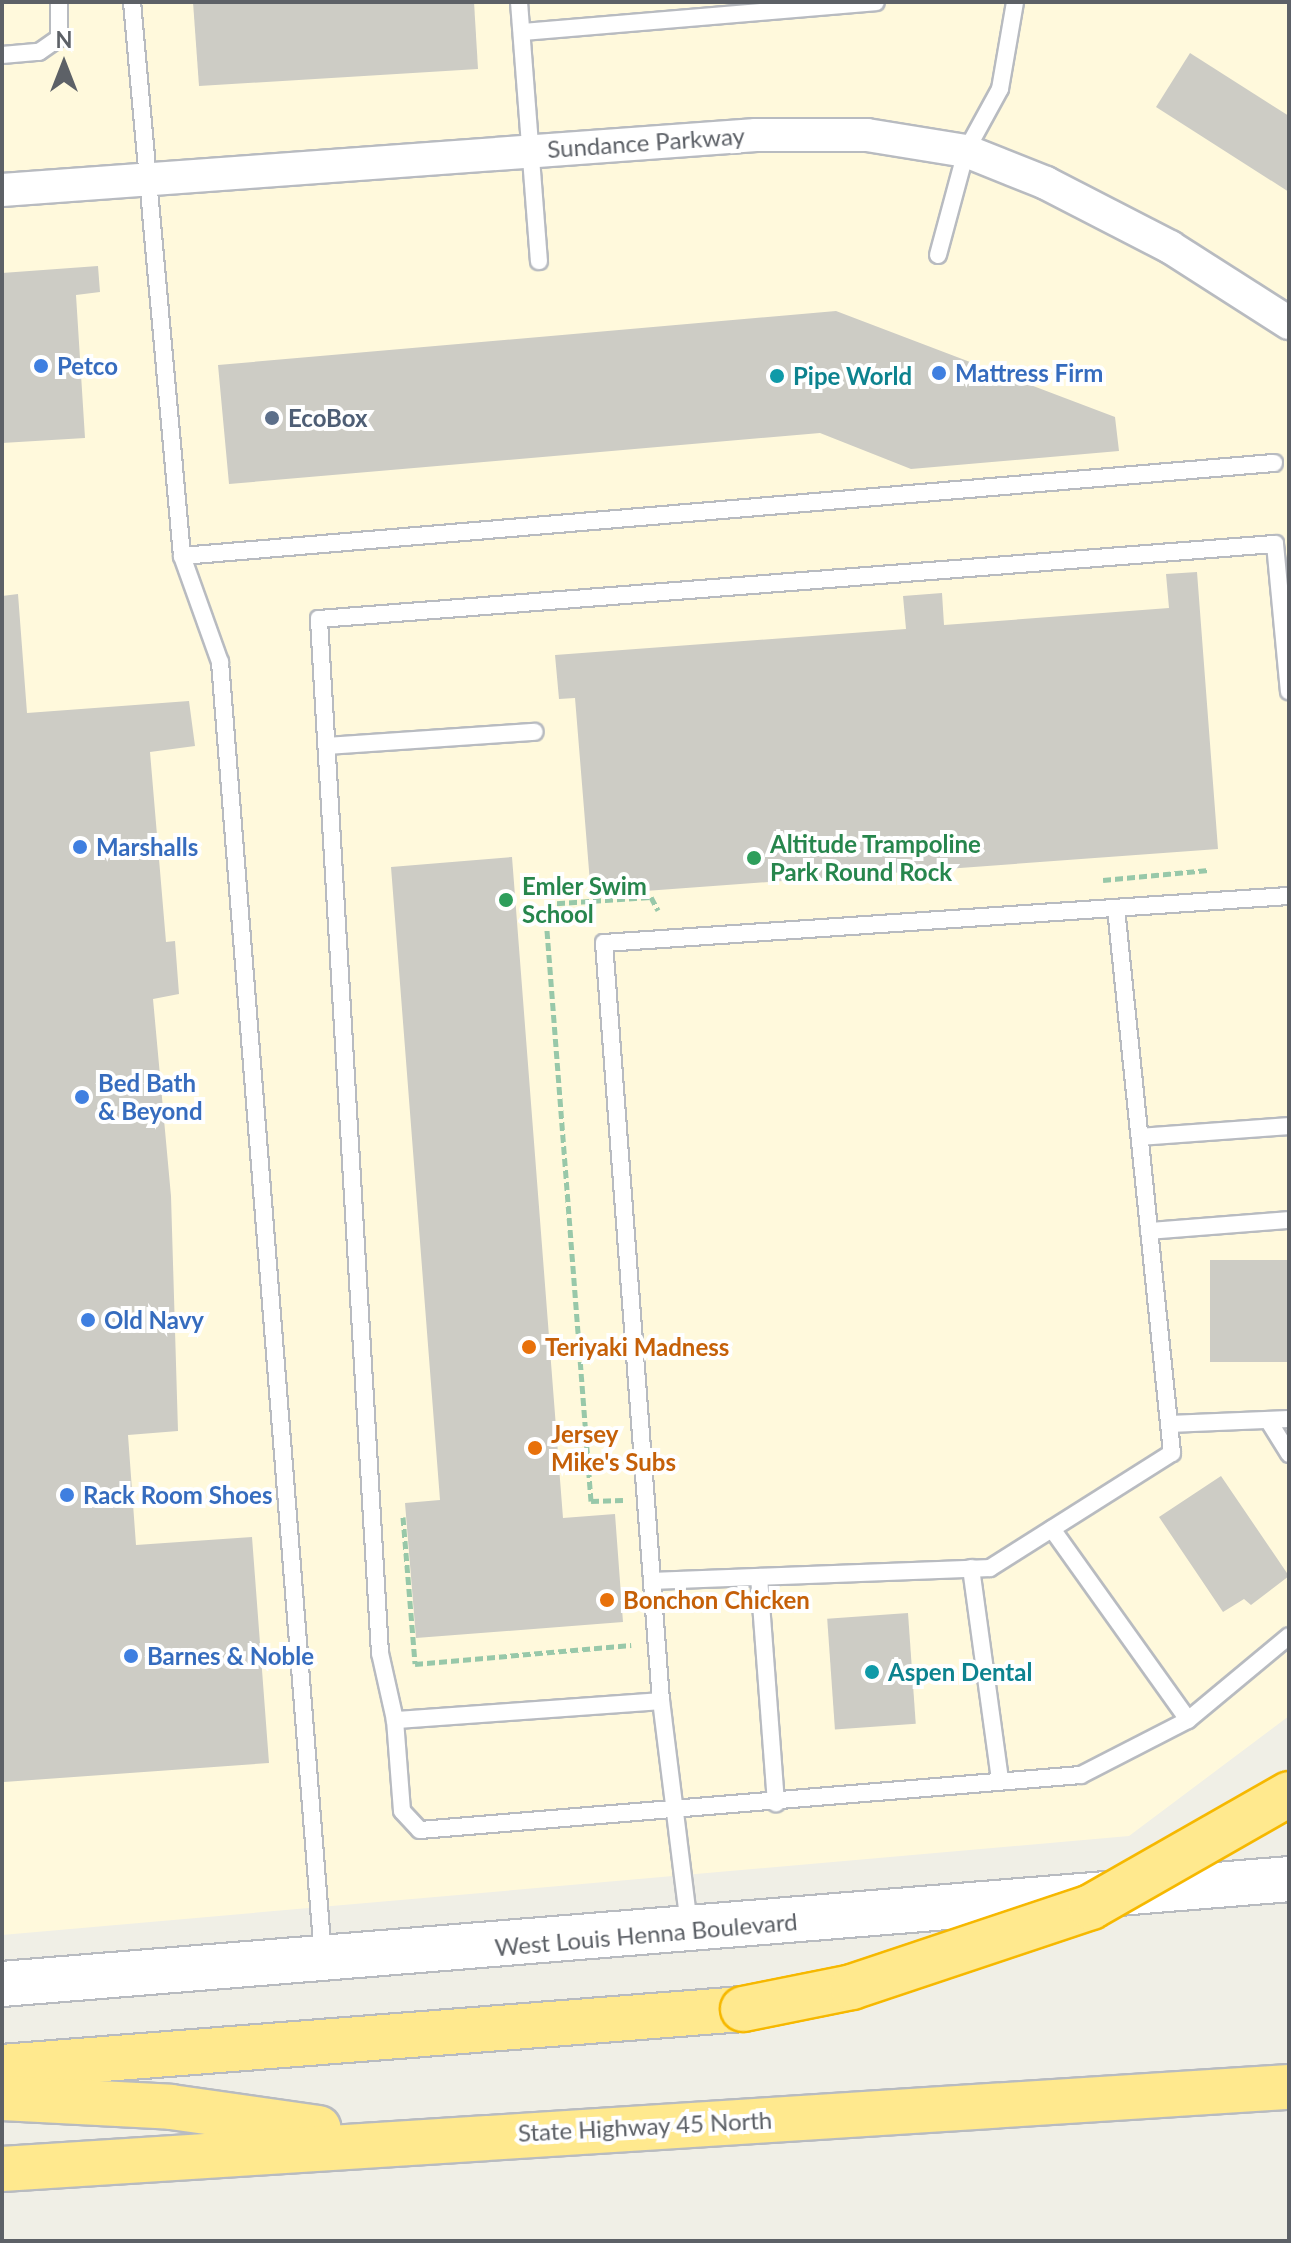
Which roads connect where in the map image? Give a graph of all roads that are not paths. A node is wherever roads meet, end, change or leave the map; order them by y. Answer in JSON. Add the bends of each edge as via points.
{"nodes":[{"id":1,"x":59,"y":2,"type":"edge"},
{"id":2,"x":132,"y":2,"type":"edge"},
{"id":3,"x":519,"y":2,"type":"edge"},
{"id":4,"x":876,"y":2,"type":"edge"},
{"id":5,"x":1015,"y":2,"type":"edge"},
{"id":6,"x":522,"y":32,"type":"junction"},
{"id":7,"x":2,"y":55,"type":"edge"},
{"id":8,"x":531,"y":150,"type":"junction"},
{"id":9,"x":966,"y":151,"type":"junction"},
{"id":10,"x":149,"y":179,"type":"junction"},
{"id":11,"x":2,"y":190,"type":"edge"},
{"id":12,"x":938,"y":255,"type":"dead end"},
{"id":13,"x":539,"y":261,"type":"dead end"},
{"id":14,"x":1252,"y":303,"type":"junction"},
{"id":15,"x":1289,"y":323,"type":"edge"},
{"id":16,"x":1289,"y":338,"type":"edge"},
{"id":17,"x":1274,"y":463,"type":"dead end"},
{"id":18,"x":182,"y":556,"type":"junction"},
{"id":19,"x":1289,"y":691,"type":"edge"},
{"id":20,"x":535,"y":732,"type":"dead end"},
{"id":21,"x":327,"y":746,"type":"junction"},
{"id":22,"x":1289,"y":896,"type":"edge"},
{"id":23,"x":1116,"y":908,"type":"junction"},
{"id":24,"x":1289,"y":1126,"type":"edge"},
{"id":25,"x":1140,"y":1137,"type":"junction"},
{"id":26,"x":1289,"y":1220,"type":"edge"},
{"id":27,"x":1149,"y":1231,"type":"junction"},
{"id":28,"x":1289,"y":1419,"type":"edge"},
{"id":29,"x":1268,"y":1420,"type":"junction"},
{"id":30,"x":1169,"y":1424,"type":"junction"},
{"id":31,"x":1289,"y":1454,"type":"edge"},
{"id":32,"x":1052,"y":1529,"type":"junction"},
{"id":33,"x":971,"y":1568,"type":"junction"},
{"id":34,"x":759,"y":1577,"type":"junction"},
{"id":35,"x":652,"y":1581,"type":"junction"},
{"id":36,"x":1289,"y":1636,"type":"edge"},
{"id":37,"x":661,"y":1701,"type":"junction"},
{"id":38,"x":395,"y":1720,"type":"junction"},
{"id":39,"x":1188,"y":1720,"type":"junction"},
{"id":40,"x":1000,"y":1781,"type":"junction"},
{"id":41,"x":1289,"y":1794,"type":"edge"},
{"id":42,"x":776,"y":1803,"type":"junction"},
{"id":43,"x":677,"y":1809,"type":"junction"},
{"id":44,"x":1289,"y":1879,"type":"edge"},
{"id":45,"x":689,"y":1931,"type":"junction"},
{"id":46,"x":324,"y":1962,"type":"junction"},
{"id":47,"x":2,"y":1984,"type":"edge"},
{"id":48,"x":2,"y":2067,"type":"edge"},
{"id":49,"x":1289,"y":2087,"type":"edge"},
{"id":50,"x":2,"y":2098,"type":"edge"},
{"id":51,"x":405,"y":2140,"type":"junction"},
{"id":52,"x":2,"y":2169,"type":"edge"}],
"edges":[{"from":1,"to":7,"type":"lane","via":[[59,38],[39,52]]},
{"from":2,"to":10,"type":"lane"},
{"from":3,"to":6,"type":"lane"},
{"from":4,"to":6,"type":"lane"},
{"from":5,"to":9,"type":"lane","via":[[1000,89]]},
{"from":6,"to":8,"type":"lane"},
{"from":8,"to":9,"type":"street","name":"Sundance Parkway","via":[[867,135]]},
{"from":8,"to":10,"type":"street","name":"Sundance Parkway"},
{"from":8,"to":13,"type":"lane"},
{"from":9,"to":12,"type":"lane"},
{"from":9,"to":14,"type":"street","name":"Sundance Parkway","via":[[1170,247]]},
{"from":10,"to":11,"type":"street","name":"Sundance Parkway"},
{"from":10,"to":18,"type":"lane"},
{"from":14,"to":15,"type":"street","name":"Sundance Parkway"},
{"from":14,"to":16,"type":"street","name":"Sundance Parkway"},
{"from":17,"to":18,"type":"lane"},
{"from":18,"to":46,"type":"lane","via":[[220,662]]},
{"from":19,"to":21,"type":"lane","via":[[1275,544],[319,619]]},
{"from":20,"to":21,"type":"lane"},
{"from":21,"to":38,"type":"lane","via":[[380,1653]]},
{"from":22,"to":23,"type":"lane"},
{"from":23,"to":25,"type":"lane"},
{"from":23,"to":35,"type":"lane","via":[[604,943]]},
{"from":24,"to":25,"type":"lane"},
{"from":25,"to":27,"type":"lane"},
{"from":26,"to":27,"type":"lane"},
{"from":27,"to":30,"type":"lane"},
{"from":28,"to":29,"type":"lane"},
{"from":29,"to":30,"type":"lane"},
{"from":29,"to":31,"type":"lane"},
{"from":30,"to":32,"type":"lane","via":[[1172,1453]]},
{"from":32,"to":33,"type":"lane","via":[[990,1568]]},
{"from":32,"to":39,"type":"lane"},
{"from":33,"to":34,"type":"lane"},
{"from":33,"to":40,"type":"lane"},
{"from":34,"to":35,"type":"lane"},
{"from":34,"to":42,"type":"lane"},
{"from":35,"to":37,"type":"lane"},
{"from":36,"to":39,"type":"lane"},
{"from":37,"to":38,"type":"lane"},
{"from":37,"to":43,"type":"lane"},
{"from":38,"to":43,"type":"lane","via":[[402,1811],[420,1830]]},
{"from":39,"to":40,"type":"lane","via":[[1081,1775]]},
{"from":40,"to":42,"type":"lane"},
{"from":41,"to":48,"type":"highway","bridge":true,"via":[[1091,1907],[852,1987],[743,2009]]},
{"from":42,"to":43,"type":"lane"},
{"from":43,"to":45,"type":"lane"},
{"from":44,"to":45,"type":"main road","name":"West Louis Henna Boulevard"},
{"from":45,"to":46,"type":"main road","name":"West Louis Henna Boulevard"},
{"from":46,"to":47,"type":"main road","name":"West Louis Henna Boulevard"},
{"from":49,"to":51,"type":"highway","name":"State Highway 45 North"},
{"from":50,"to":51,"type":"highway","via":[[171,2107]]},
{"from":51,"to":52,"type":"highway","name":"State Highway 45 North"}]}
